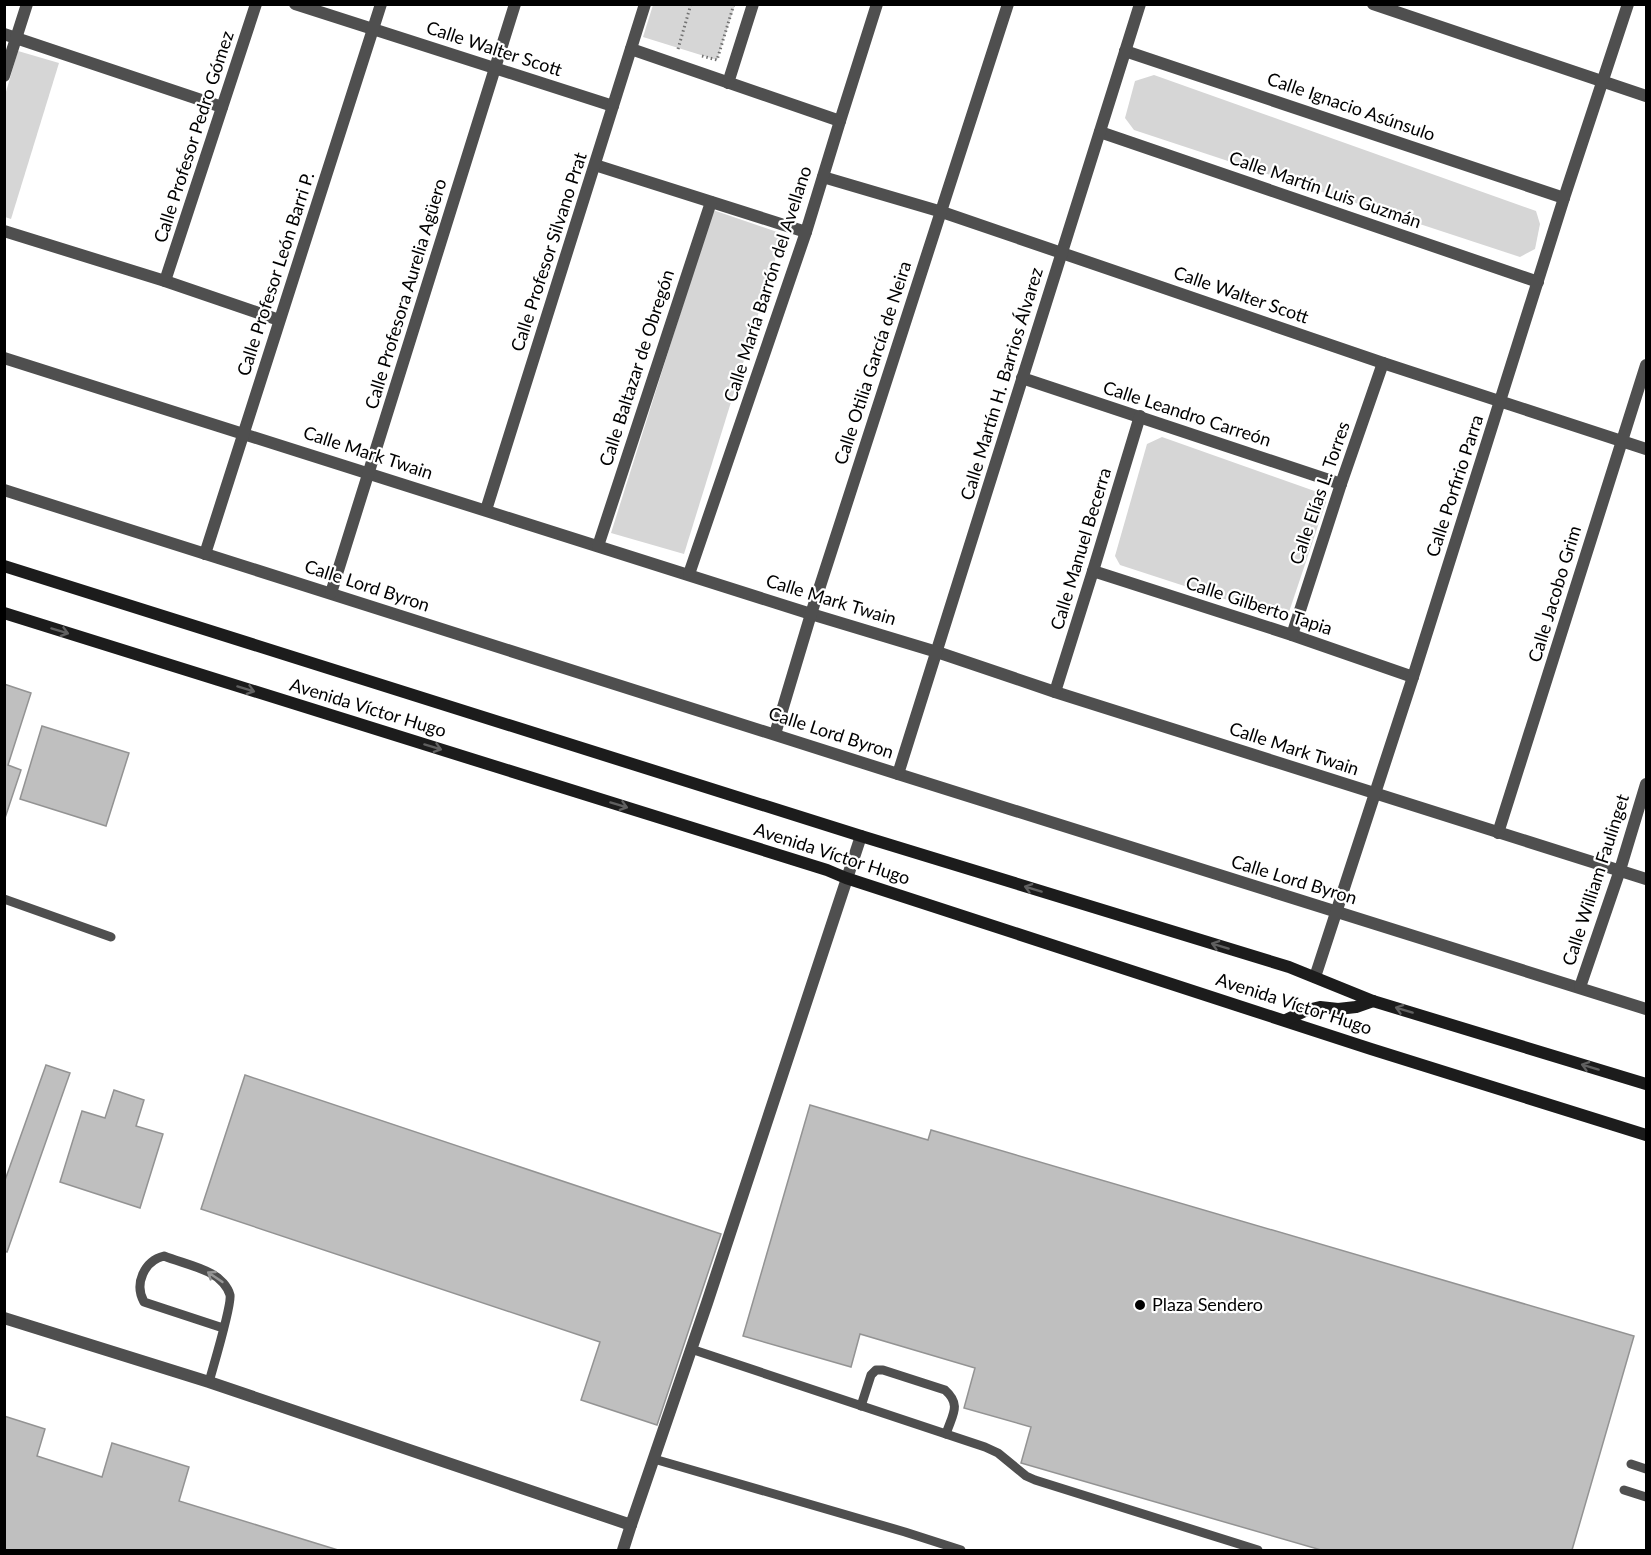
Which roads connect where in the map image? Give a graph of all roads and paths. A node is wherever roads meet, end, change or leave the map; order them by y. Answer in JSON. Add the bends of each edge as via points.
{"nodes":[{"id":1,"x":27,"y":4,"type":"edge"},
{"id":2,"x":256,"y":4,"type":"edge"},
{"id":3,"x":295,"y":4,"type":"edge"},
{"id":4,"x":381,"y":4,"type":"edge"},
{"id":5,"x":515,"y":4,"type":"edge"},
{"id":6,"x":645,"y":4,"type":"edge"},
{"id":7,"x":691,"y":4,"type":"edge"},
{"id":8,"x":734,"y":4,"type":"edge"},
{"id":9,"x":753,"y":4,"type":"edge"},
{"id":10,"x":878,"y":4,"type":"edge"},
{"id":11,"x":1008,"y":4,"type":"edge"},
{"id":12,"x":1140,"y":4,"type":"edge"},
{"id":13,"x":1373,"y":4,"type":"edge"},
{"id":14,"x":1628,"y":4,"type":"edge"},
{"id":15,"x":373,"y":29,"type":"junction"},
{"id":16,"x":10,"y":36,"type":"edge"},
{"id":17,"x":669,"y":47,"type":"dead end"},
{"id":18,"x":631,"y":50,"type":"junction"},
{"id":19,"x":1125,"y":51,"type":"junction"},
{"id":20,"x":698,"y":55,"type":"dead end"},
{"id":21,"x":495,"y":68,"type":"junction"},
{"id":22,"x":4,"y":75,"type":"edge"},
{"id":23,"x":1603,"y":82,"type":"junction"},
{"id":24,"x":728,"y":83,"type":"junction"},
{"id":25,"x":1647,"y":96,"type":"edge"},
{"id":26,"x":613,"y":106,"type":"junction"},
{"id":27,"x":222,"y":107,"type":"junction"},
{"id":28,"x":840,"y":121,"type":"junction"},
{"id":29,"x":1100,"y":132,"type":"junction"},
{"id":30,"x":595,"y":165,"type":"junction"},
{"id":31,"x":823,"y":177,"type":"junction"},
{"id":32,"x":1564,"y":198,"type":"junction"},
{"id":33,"x":711,"y":202,"type":"junction"},
{"id":34,"x":942,"y":212,"type":"junction"},
{"id":35,"x":4,"y":231,"type":"edge"},
{"id":36,"x":806,"y":232,"type":"junction"},
{"id":37,"x":1062,"y":252,"type":"junction"},
{"id":38,"x":165,"y":281,"type":"junction"},
{"id":39,"x":1538,"y":282,"type":"junction"},
{"id":40,"x":279,"y":320,"type":"junction"},
{"id":41,"x":4,"y":358,"type":"edge"},
{"id":42,"x":1383,"y":363,"type":"junction"},
{"id":43,"x":1647,"y":365,"type":"edge"},
{"id":44,"x":1022,"y":378,"type":"junction"},
{"id":45,"x":1501,"y":401,"type":"junction"},
{"id":46,"x":1140,"y":416,"type":"junction"},
{"id":47,"x":244,"y":432,"type":"junction"},
{"id":48,"x":1621,"y":441,"type":"junction"},
{"id":49,"x":1647,"y":449,"type":"edge"},
{"id":50,"x":370,"y":473,"type":"junction"},
{"id":51,"x":1341,"y":484,"type":"junction"},
{"id":52,"x":4,"y":490,"type":"edge"},
{"id":53,"x":486,"y":510,"type":"junction"},
{"id":54,"x":598,"y":546,"type":"junction"},
{"id":55,"x":205,"y":554,"type":"junction"},
{"id":56,"x":4,"y":566,"type":"edge"},
{"id":57,"x":1094,"y":571,"type":"junction"},
{"id":58,"x":689,"y":574,"type":"junction"},
{"id":59,"x":331,"y":593,"type":"junction"},
{"id":60,"x":4,"y":613,"type":"edge"},
{"id":61,"x":811,"y":614,"type":"junction"},
{"id":62,"x":1292,"y":635,"type":"junction"},
{"id":63,"x":937,"y":652,"type":"junction"},
{"id":64,"x":1413,"y":677,"type":"junction"},
{"id":65,"x":1055,"y":692,"type":"junction"},
{"id":66,"x":775,"y":734,"type":"junction"},
{"id":67,"x":898,"y":774,"type":"junction"},
{"id":68,"x":1647,"y":784,"type":"edge"},
{"id":69,"x":1375,"y":793,"type":"junction"},
{"id":70,"x":1498,"y":833,"type":"junction"},
{"id":71,"x":861,"y":836,"type":"junction"},
{"id":72,"x":1620,"y":870,"type":"junction"},
{"id":73,"x":846,"y":878,"type":"junction"},
{"id":74,"x":1647,"y":879,"type":"edge"},
{"id":75,"x":4,"y":898,"type":"edge"},
{"id":76,"x":1336,"y":912,"type":"junction"},
{"id":77,"x":111,"y":937,"type":"dead end"},
{"id":78,"x":1315,"y":977,"type":"junction"},
{"id":79,"x":1580,"y":987,"type":"junction"},
{"id":80,"x":1373,"y":1001,"type":"junction"},
{"id":81,"x":1647,"y":1009,"type":"edge"},
{"id":82,"x":1286,"y":1020,"type":"junction"},
{"id":83,"x":1647,"y":1084,"type":"edge"},
{"id":84,"x":1647,"y":1135,"type":"edge"},
{"id":85,"x":4,"y":1318,"type":"edge"},
{"id":86,"x":223,"y":1328,"type":"junction"},
{"id":87,"x":691,"y":1349,"type":"junction"},
{"id":88,"x":209,"y":1382,"type":"junction"},
{"id":89,"x":861,"y":1406,"type":"junction"},
{"id":90,"x":946,"y":1434,"type":"junction"},
{"id":91,"x":654,"y":1459,"type":"junction"},
{"id":92,"x":1631,"y":1464,"type":"dead end"},
{"id":93,"x":1647,"y":1468,"type":"edge"},
{"id":94,"x":1624,"y":1490,"type":"dead end"},
{"id":95,"x":1647,"y":1497,"type":"edge"},
{"id":96,"x":632,"y":1525,"type":"junction"},
{"id":97,"x":623,"y":1551,"type":"edge"},
{"id":98,"x":961,"y":1551,"type":"edge"},
{"id":99,"x":1258,"y":1551,"type":"edge"}],
"edges":[{"from":1,"to":16,"type":"street"},
{"from":2,"to":27,"type":"street","name":"Calle Profesor Pedro Gómez"},
{"from":3,"to":15,"type":"street","name":"Calle Walter Scott"},
{"from":4,"to":15,"type":"street","name":"Calle Profesor León Barri P."},
{"from":5,"to":21,"type":"street","name":"Calle Profesora Aurelia Agüero"},
{"from":6,"to":18,"type":"street","name":"Calle Profesor Silvano Prat"},
{"from":7,"to":17,"type":"path","via":[[678,50]]},
{"from":8,"to":20,"type":"path","via":[[717,60]]},
{"from":9,"to":24,"type":"street"},
{"from":10,"to":28,"type":"street","name":"Calle María Barrón del Avellano"},
{"from":11,"to":34,"type":"street","name":"Calle Otilia García de Neira"},
{"from":12,"to":19,"type":"street","name":"Calle Martín H. Barrios Álvarez"},
{"from":13,"to":23,"type":"street"},
{"from":14,"to":23,"type":"street","name":"Calle Porfirio Parra"},
{"from":15,"to":21,"type":"street","name":"Calle Walter Scott"},
{"from":15,"to":40,"type":"street","name":"Calle Profesor León Barri P."},
{"from":16,"to":22,"type":"street"},
{"from":16,"to":27,"type":"street"},
{"from":18,"to":24,"type":"street"},
{"from":18,"to":26,"type":"street","name":"Calle Profesor Silvano Prat"},
{"from":19,"to":29,"type":"street","name":"Calle Martín H. Barrios Álvarez"},
{"from":19,"to":32,"type":"street","name":"Calle Ignacio Asúnsulo"},
{"from":21,"to":26,"type":"street","name":"Calle Walter Scott"},
{"from":21,"to":50,"type":"street","name":"Calle Profesora Aurelia Agüero"},
{"from":23,"to":25,"type":"street"},
{"from":23,"to":32,"type":"street","name":"Calle Porfirio Parra"},
{"from":24,"to":28,"type":"street"},
{"from":26,"to":30,"type":"street","name":"Calle Profesor Silvano Prat"},
{"from":27,"to":38,"type":"street","name":"Calle Profesor Pedro Gómez"},
{"from":28,"to":31,"type":"street","name":"Calle María Barrón del Avellano"},
{"from":29,"to":37,"type":"street","name":"Calle Martín H. Barrios Álvarez"},
{"from":29,"to":39,"type":"street","name":"Calle Martín Luis Guzmán"},
{"from":30,"to":33,"type":"street"},
{"from":30,"to":53,"type":"street","name":"Calle Profesor Silvano Prat"},
{"from":31,"to":34,"type":"street","name":"Calle Walter Scott"},
{"from":31,"to":36,"type":"street","name":"Calle María Barrón del Avellano"},
{"from":32,"to":39,"type":"street","name":"Calle Porfirio Parra"},
{"from":33,"to":36,"type":"street"},
{"from":33,"to":54,"type":"street","name":"Calle Baltazar de Obregón"},
{"from":34,"to":37,"type":"street","name":"Calle Walter Scott"},
{"from":34,"to":61,"type":"street","name":"Calle Otilia García de Neira"},
{"from":35,"to":38,"type":"street"},
{"from":36,"to":58,"type":"street","name":"Calle María Barrón del Avellano"},
{"from":37,"to":42,"type":"street","name":"Calle Walter Scott"},
{"from":37,"to":44,"type":"street","name":"Calle Martín H. Barrios Álvarez"},
{"from":38,"to":40,"type":"street"},
{"from":39,"to":45,"type":"street","name":"Calle Porfirio Parra"},
{"from":40,"to":47,"type":"street","name":"Calle Profesor León Barri P."},
{"from":41,"to":47,"type":"street","name":"Calle Mark Twain"},
{"from":42,"to":45,"type":"street","name":"Calle Walter Scott"},
{"from":42,"to":51,"type":"street","name":"Calle Elías L. Torres"},
{"from":43,"to":48,"type":"street","name":"Calle Jacobo Grim"},
{"from":44,"to":46,"type":"street","name":"Calle Leandro Carreón"},
{"from":44,"to":63,"type":"street","name":"Calle Martín H. Barrios Álvarez"},
{"from":45,"to":48,"type":"street","name":"Calle Walter Scott"},
{"from":45,"to":64,"type":"street","name":"Calle Porfirio Parra"},
{"from":46,"to":51,"type":"street","name":"Calle Leandro Carreón"},
{"from":46,"to":57,"type":"street","name":"Calle Manuel Becerra"},
{"from":47,"to":50,"type":"street","name":"Calle Mark Twain"},
{"from":47,"to":55,"type":"street","name":"Calle Profesor León Barri P."},
{"from":48,"to":49,"type":"street","name":"Calle Walter Scott"},
{"from":48,"to":70,"type":"street","name":"Calle Jacobo Grim"},
{"from":50,"to":53,"type":"street","name":"Calle Mark Twain"},
{"from":50,"to":59,"type":"street","name":"Calle Profesora Aurelia Agüero"},
{"from":51,"to":62,"type":"street","name":"Calle Elías L. Torres"},
{"from":52,"to":55,"type":"street","name":"Calle Lord Byron"},
{"from":53,"to":54,"type":"street","name":"Calle Mark Twain"},
{"from":54,"to":58,"type":"street","name":"Calle Mark Twain"},
{"from":55,"to":59,"type":"street","name":"Calle Lord Byron"},
{"from":56,"to":71,"type":"street","name":"Avenida Víctor Hugo"},
{"from":57,"to":62,"type":"street","name":"Calle Gilberto Tapia"},
{"from":57,"to":65,"type":"street","name":"Calle Manuel Becerra"},
{"from":58,"to":61,"type":"street","name":"Calle Mark Twain"},
{"from":59,"to":66,"type":"street","name":"Calle Lord Byron"},
{"from":60,"to":73,"type":"street","name":"Avenida Víctor Hugo","one_way":true},
{"from":61,"to":63,"type":"street","name":"Calle Mark Twain"},
{"from":61,"to":66,"type":"street","name":"Calle Otilia García de Neira"},
{"from":62,"to":64,"type":"street","name":"Calle Gilberto Tapia"},
{"from":63,"to":65,"type":"street","name":"Calle Mark Twain"},
{"from":63,"to":67,"type":"street","name":"Calle Martín H. Barrios Álvarez"},
{"from":64,"to":69,"type":"street","name":"Calle Porfirio Parra"},
{"from":65,"to":69,"type":"street","name":"Calle Mark Twain"},
{"from":66,"to":67,"type":"street","name":"Calle Lord Byron"},
{"from":67,"to":76,"type":"street","name":"Calle Lord Byron"},
{"from":68,"to":72,"type":"street","name":"Calle William Faulinget"},
{"from":69,"to":70,"type":"street","name":"Calle Mark Twain"},
{"from":69,"to":76,"type":"street","name":"Calle Porfirio Parra"},
{"from":70,"to":72,"type":"street","name":"Calle Mark Twain"},
{"from":71,"to":73,"type":"street"},
{"from":78,"to":71,"type":"street","name":"Avenida Víctor Hugo","one_way":true},
{"from":72,"to":74,"type":"street","name":"Calle Mark Twain"},
{"from":72,"to":79,"type":"street","name":"Calle William Faulinget"},
{"from":73,"to":82,"type":"street","name":"Avenida Víctor Hugo"},
{"from":73,"to":87,"type":"street"},
{"from":75,"to":77,"type":"lane"},
{"from":76,"to":78,"type":"street","name":"Calle Porfirio Parra"},
{"from":76,"to":79,"type":"street","name":"Calle Lord Byron"},
{"from":78,"to":80,"type":"street","name":"Avenida Víctor Hugo"},
{"from":79,"to":81,"type":"street","name":"Calle Lord Byron"},
{"from":80,"to":82,"type":"street","via":[[1356,1007],[1320,1007]]},
{"from":83,"to":80,"type":"street","name":"Avenida Víctor Hugo","one_way":true},
{"from":82,"to":84,"type":"street","name":"Avenida Víctor Hugo"},
{"from":85,"to":88,"type":"street"},
{"from":86,"to":86,"type":"lane","one_way":true,"via":[[231,1298],[223,1282],[214,1274],[164,1256],[151,1262],[140,1286],[144,1302]]},
{"from":86,"to":88,"type":"lane"},
{"from":87,"to":89,"type":"lane"},
{"from":87,"to":91,"type":"street"},
{"from":88,"to":96,"type":"street"},
{"from":89,"to":90,"type":"lane"},
{"from":89,"to":90,"type":"lane","via":[[876,1370],[945,1390],[955,1404]]},
{"from":90,"to":99,"type":"lane","via":[[998,1453],[1035,1480]]},
{"from":91,"to":96,"type":"street"},
{"from":91,"to":98,"type":"lane"},
{"from":92,"to":93,"type":"lane"},
{"from":94,"to":95,"type":"lane"},
{"from":96,"to":97,"type":"street"}]}
